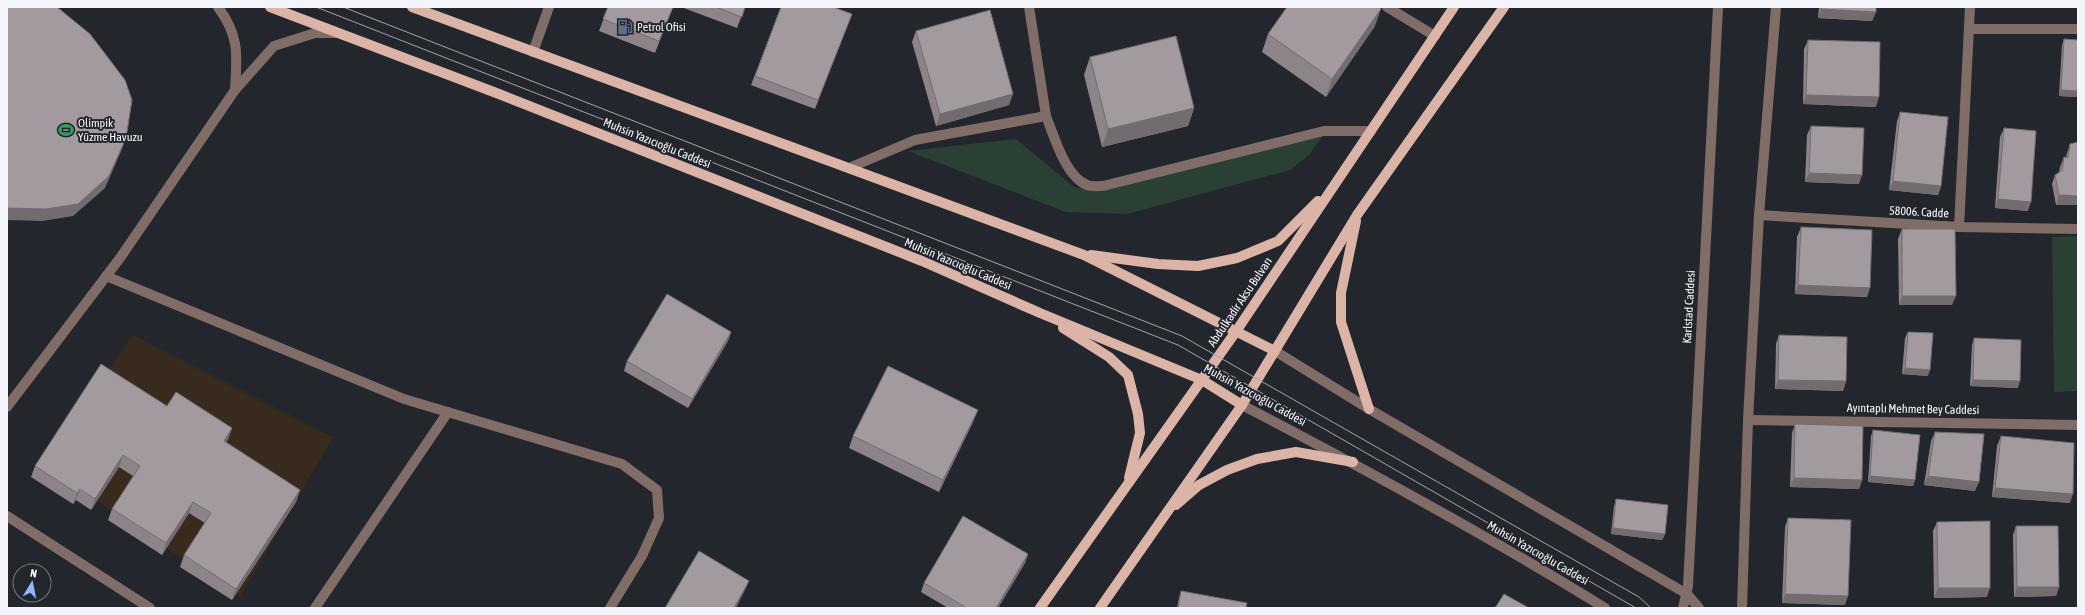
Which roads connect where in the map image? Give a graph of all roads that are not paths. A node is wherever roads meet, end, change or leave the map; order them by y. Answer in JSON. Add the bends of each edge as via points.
{"nodes":[{"id":1,"x":218,"y":7,"type":"edge"},
{"id":2,"x":270,"y":7,"type":"edge"},
{"id":3,"x":412,"y":7,"type":"edge"},
{"id":4,"x":549,"y":7,"type":"edge"},
{"id":5,"x":1029,"y":7,"type":"edge"},
{"id":6,"x":1387,"y":7,"type":"edge"},
{"id":7,"x":1454,"y":7,"type":"edge"},
{"id":8,"x":1504,"y":7,"type":"edge"},
{"id":9,"x":1718,"y":7,"type":"edge"},
{"id":10,"x":1776,"y":7,"type":"edge"},
{"id":11,"x":1970,"y":7,"type":"edge"},
{"id":12,"x":1970,"y":28,"type":"junction"},
{"id":13,"x":2078,"y":29,"type":"edge"},
{"id":14,"x":338,"y":33,"type":"junction"},
{"id":15,"x":1435,"y":36,"type":"junction"},
{"id":16,"x":533,"y":52,"type":"junction"},
{"id":17,"x":235,"y":90,"type":"junction"},
{"id":18,"x":1046,"y":116,"type":"junction"},
{"id":19,"x":1371,"y":131,"type":"junction"},
{"id":20,"x":849,"y":168,"type":"junction"},
{"id":21,"x":1334,"y":186,"type":"junction"},
{"id":22,"x":1357,"y":215,"type":"junction"},
{"id":23,"x":1759,"y":216,"type":"junction"},
{"id":24,"x":1959,"y":227,"type":"junction"},
{"id":25,"x":2078,"y":229,"type":"edge"},
{"id":26,"x":1084,"y":254,"type":"junction"},
{"id":27,"x":106,"y":276,"type":"junction"},
{"id":28,"x":1040,"y":313,"type":"junction"},
{"id":29,"x":1237,"y":330,"type":"junction"},
{"id":30,"x":1275,"y":351,"type":"junction"},
{"id":31,"x":1202,"y":380,"type":"junction"},
{"id":32,"x":1242,"y":405,"type":"junction"},
{"id":33,"x":7,"y":407,"type":"edge"},
{"id":34,"x":1369,"y":409,"type":"junction"},
{"id":35,"x":448,"y":412,"type":"junction"},
{"id":36,"x":1748,"y":420,"type":"junction"},
{"id":37,"x":2078,"y":424,"type":"edge"},
{"id":38,"x":1353,"y":462,"type":"junction"},
{"id":39,"x":1128,"y":484,"type":"junction"},
{"id":40,"x":7,"y":516,"type":"edge"},
{"id":41,"x":1162,"y":517,"type":"junction"},
{"id":42,"x":1687,"y":594,"type":"junction"},
{"id":43,"x":150,"y":608,"type":"edge"},
{"id":44,"x":315,"y":608,"type":"edge"},
{"id":45,"x":610,"y":608,"type":"edge"},
{"id":46,"x":1040,"y":608,"type":"edge"},
{"id":47,"x":1100,"y":608,"type":"edge"},
{"id":48,"x":1605,"y":608,"type":"edge"},
{"id":49,"x":1683,"y":608,"type":"edge"},
{"id":50,"x":1698,"y":608,"type":"edge"},
{"id":51,"x":1742,"y":608,"type":"edge"}],
"edges":[{"from":1,"to":17,"type":"street","via":[[227,20],[237,49]]},
{"from":2,"to":14,"type":"main road","name":"Muhsin Yazıcıoğlu Caddesi"},
{"from":3,"to":16,"type":"main road"},
{"from":4,"to":16,"type":"street"},
{"from":5,"to":18,"type":"street"},
{"from":6,"to":15,"type":"street"},
{"from":7,"to":15,"type":"main road","name":"Abdulkadir Aksu Bulvarı"},
{"from":8,"to":22,"type":"main road"},
{"from":9,"to":42,"type":"street","name":"Karlstad Caddesi"},
{"from":10,"to":23,"type":"street"},
{"from":11,"to":12,"type":"street"},
{"from":12,"to":13,"type":"street"},
{"from":12,"to":24,"type":"street"},
{"from":14,"to":17,"type":"street","via":[[316,33],[274,46]]},
{"from":14,"to":28,"type":"main road","name":"Muhsin Yazıcıoğlu Caddesi","via":[[922,261]]},
{"from":15,"to":19,"type":"main road","name":"Abdulkadir Aksu Bulvarı"},
{"from":16,"to":20,"type":"main road"},
{"from":17,"to":27,"type":"street"},
{"from":18,"to":19,"type":"street","via":[[1064,160],[1073,174],[1087,185],[1103,186],[1324,131]]},
{"from":18,"to":20,"type":"street","via":[[915,140]]},
{"from":19,"to":21,"type":"main road","name":"Abdulkadir Aksu Bulvarı"},
{"from":20,"to":26,"type":"main road"},
{"from":21,"to":26,"type":"main road","via":[[1278,241],[1237,258],[1198,266],[1158,264]]},
{"from":21,"to":29,"type":"main road","name":"Abdulkadir Aksu Bulvarı"},
{"from":22,"to":30,"type":"main road"},
{"from":22,"to":34,"type":"main road","via":[[1341,293],[1341,322]]},
{"from":23,"to":24,"type":"street","name":"58006. Cadde"},
{"from":23,"to":36,"type":"street"},
{"from":24,"to":25,"type":"street","name":"58006. Cadde"},
{"from":26,"to":29,"type":"main road"},
{"from":27,"to":33,"type":"street"},
{"from":27,"to":35,"type":"street","via":[[404,399]]},
{"from":28,"to":31,"type":"main road","name":"Muhsin Yazıcıoğlu Caddesi"},
{"from":28,"to":39,"type":"main road","via":[[1109,356],[1128,375],[1140,433]]},
{"from":29,"to":30,"type":"main road"},
{"from":29,"to":31,"type":"main road","name":"Abdulkadir Aksu Bulvarı"},
{"from":30,"to":32,"type":"main road"},
{"from":30,"to":34,"type":"street"},
{"from":31,"to":32,"type":"main road","name":"Muhsin Yazıcıoğlu Caddesi"},
{"from":31,"to":39,"type":"main road","name":"Abdulkadir Aksu Bulvarı"},
{"from":32,"to":38,"type":"street","name":"Muhsin Yazıcıoğlu Caddesi"},
{"from":32,"to":41,"type":"main road"},
{"from":34,"to":42,"type":"street"},
{"from":35,"to":44,"type":"street"},
{"from":35,"to":45,"type":"street","via":[[622,464],[657,490],[659,518],[642,556]]},
{"from":36,"to":37,"type":"street","name":"Ayıntaplı Mehmet Bey Caddesi"},
{"from":36,"to":51,"type":"street"},
{"from":38,"to":41,"type":"main road","via":[[1296,452],[1257,459],[1227,470],[1199,485]]},
{"from":38,"to":48,"type":"street","name":"Muhsin Yazıcıoğlu Caddesi","via":[[1538,566]]},
{"from":39,"to":46,"type":"main road","name":"Abdulkadir Aksu Bulvarı"},
{"from":40,"to":43,"type":"street"},
{"from":41,"to":47,"type":"main road"},
{"from":42,"to":49,"type":"street","name":"Karlstad Caddesi"},
{"from":42,"to":50,"type":"street"}]}
